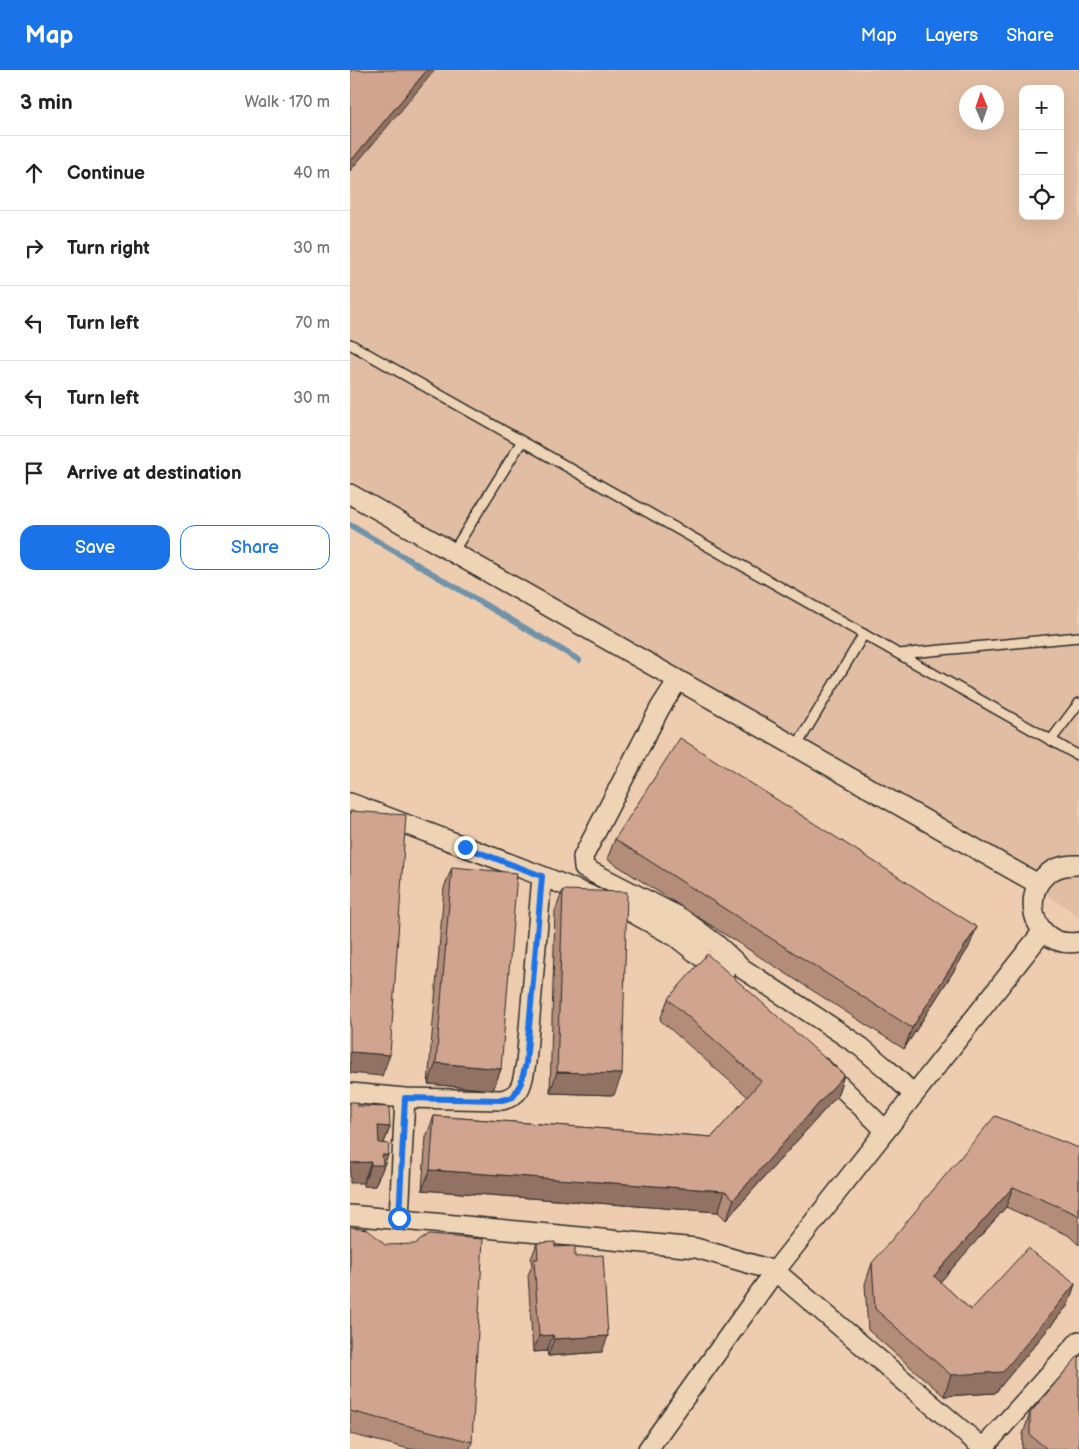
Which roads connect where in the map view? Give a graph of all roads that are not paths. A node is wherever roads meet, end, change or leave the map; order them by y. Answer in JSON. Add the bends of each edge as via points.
{"nodes":[{"id":1,"x":350,"y":344,"type":"edge"},
{"id":2,"x":522,"y":441,"type":"junction"},
{"id":3,"x":350,"y":494,"type":"edge"},
{"id":4,"x":453,"y":552,"type":"junction"},
{"id":5,"x":864,"y":634,"type":"junction"},
{"id":6,"x":1079,"y":637,"type":"edge"},
{"id":7,"x":898,"y":654,"type":"junction"},
{"id":8,"x":678,"y":680,"type":"junction"},
{"id":9,"x":1079,"y":703,"type":"edge"},
{"id":10,"x":1052,"y":740,"type":"junction"},
{"id":11,"x":796,"y":747,"type":"junction"},
{"id":12,"x":1079,"y":756,"type":"edge"},
{"id":13,"x":350,"y":803,"type":"edge"},
{"id":14,"x":1077,"y":864,"type":"edge"},
{"id":15,"x":542,"y":876,"type":"junction"},
{"id":16,"x":1038,"y":884,"type":"junction"},
{"id":17,"x":636,"y":904,"type":"junction"},
{"id":18,"x":1043,"y":931,"type":"junction"},
{"id":19,"x":1078,"y":943,"type":"edge"},
{"id":20,"x":736,"y":986,"type":"edge"},
{"id":21,"x":808,"y":1055,"type":"edge"},
{"id":22,"x":350,"y":1092,"type":"edge"},
{"id":23,"x":913,"y":1094,"type":"junction"},
{"id":24,"x":405,"y":1098,"type":"junction"},
{"id":25,"x":885,"y":1130,"type":"junction"},
{"id":26,"x":350,"y":1215,"type":"edge"},
{"id":27,"x":399,"y":1218,"type":"junction"},
{"id":28,"x":775,"y":1271,"type":"junction"},
{"id":29,"x":1079,"y":1341,"type":"edge"},
{"id":30,"x":648,"y":1449,"type":"edge"},
{"id":31,"x":983,"y":1449,"type":"edge"}],
"edges":[{"from":1,"to":2,"type":"lane"},
{"from":2,"to":4,"type":"lane"},
{"from":2,"to":5,"type":"lane"},
{"from":3,"to":4,"type":"street"},
{"from":4,"to":8,"type":"street"},
{"from":5,"to":7,"type":"lane"},
{"from":5,"to":11,"type":"lane"},
{"from":6,"to":7,"type":"lane"},
{"from":7,"to":10,"type":"lane"},
{"from":8,"to":11,"type":"street"},
{"from":8,"to":17,"type":"street","via":[[656,716],[582,861],[587,871]]},
{"from":9,"to":10,"type":"lane"},
{"from":10,"to":12,"type":"lane"},
{"from":11,"to":16,"type":"street"},
{"from":13,"to":15,"type":"street"},
{"from":14,"to":16,"type":"street","via":[[1056,868]]},
{"from":15,"to":17,"type":"street"},
{"from":15,"to":24,"type":"street","via":[[526,1063],[518,1091],[513,1097],[502,1100]]},
{"from":16,"to":18,"type":"street","via":[[1032,910]]},
{"from":17,"to":20,"type":"street"},
{"from":17,"to":23,"type":"street","via":[[681,918],[743,969],[854,1042]]},
{"from":18,"to":19,"type":"street","via":[[1064,943]]},
{"from":18,"to":23,"type":"street"},
{"from":21,"to":25,"type":"street"},
{"from":22,"to":24,"type":"street"},
{"from":23,"to":25,"type":"street"},
{"from":24,"to":27,"type":"street"},
{"from":25,"to":28,"type":"street"},
{"from":26,"to":27,"type":"street"},
{"from":27,"to":28,"type":"street","via":[[696,1248]]},
{"from":28,"to":30,"type":"street"},
{"from":28,"to":31,"type":"street"},
{"from":29,"to":31,"type":"street"}]}
